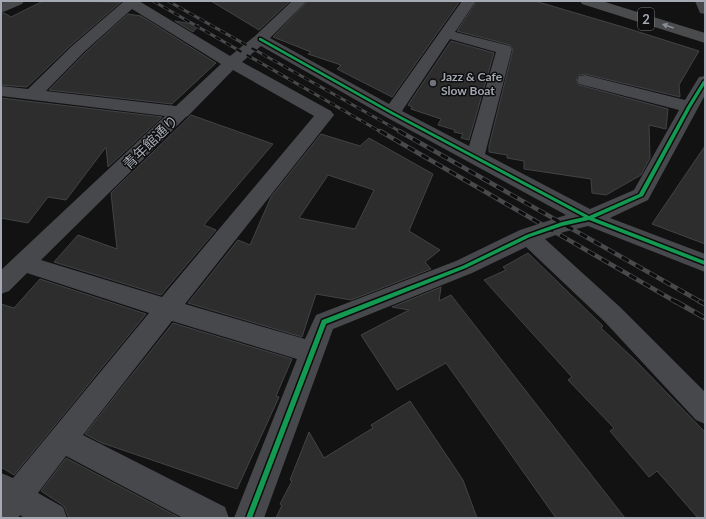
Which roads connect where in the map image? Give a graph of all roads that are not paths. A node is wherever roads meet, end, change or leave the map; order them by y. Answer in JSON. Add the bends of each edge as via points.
{"nodes":[{"id":1,"x":17,"y":1,"type":"edge"},
{"id":2,"x":300,"y":1,"type":"edge"},
{"id":3,"x":469,"y":1,"type":"edge"},
{"id":4,"x":586,"y":1,"type":"edge"},
{"id":5,"x":622,"y":1,"type":"edge"},
{"id":6,"x":702,"y":1,"type":"edge"},
{"id":7,"x":130,"y":2,"type":"edge"},
{"id":8,"x":1,"y":9,"type":"edge"},
{"id":9,"x":705,"y":10,"type":"edge"},
{"id":10,"x":705,"y":26,"type":"edge"},
{"id":11,"x":447,"y":34,"type":"junction"},
{"id":12,"x":705,"y":38,"type":"edge"},
{"id":13,"x":260,"y":39,"type":"junction"},
{"id":14,"x":231,"y":63,"type":"junction"},
{"id":15,"x":586,"y":80,"type":"dead end"},
{"id":16,"x":705,"y":81,"type":"edge"},
{"id":17,"x":1,"y":91,"type":"edge"},
{"id":18,"x":33,"y":94,"type":"junction"},
{"id":19,"x":689,"y":107,"type":"junction"},
{"id":20,"x":182,"y":112,"type":"junction"},
{"id":21,"x":392,"y":113,"type":"junction"},
{"id":22,"x":475,"y":157,"type":"junction"},
{"id":23,"x":589,"y":218,"type":"junction"},
{"id":24,"x":528,"y":236,"type":"junction"},
{"id":25,"x":705,"y":263,"type":"edge"},
{"id":26,"x":8,"y":275,"type":"edge"},
{"id":27,"x":166,"y":309,"type":"junction"},
{"id":28,"x":313,"y":353,"type":"junction"},
{"id":29,"x":705,"y":411,"type":"edge"},
{"id":30,"x":62,"y":439,"type":"junction"},
{"id":31,"x":6,"y":500,"type":"edge"},
{"id":32,"x":52,"y":518,"type":"edge"},
{"id":33,"x":214,"y":518,"type":"edge"},
{"id":34,"x":249,"y":518,"type":"edge"}],
"edges":[{"from":1,"to":8,"type":"street"},
{"from":2,"to":13,"type":"street","name":"青年館通り"},
{"from":3,"to":11,"type":"street"},
{"from":12,"to":4,"type":"main road","number":"2","one_way":true},
{"from":5,"to":10,"type":"main road","number":"2"},
{"from":6,"to":9,"type":"street"},
{"from":7,"to":14,"type":"street"},
{"from":7,"to":18,"type":"street"},
{"from":11,"to":21,"type":"street"},
{"from":11,"to":22,"type":"street","via":[[504,49]]},
{"from":13,"to":14,"type":"street","name":"青年館通り"},
{"from":13,"to":21,"type":"street"},
{"from":14,"to":20,"type":"street","name":"青年館通り"},
{"from":14,"to":27,"type":"street","via":[[325,115]]},
{"from":15,"to":19,"type":"street"},
{"from":16,"to":19,"type":"street"},
{"from":17,"to":18,"type":"street"},
{"from":18,"to":20,"type":"street"},
{"from":19,"to":23,"type":"street","via":[[641,195]]},
{"from":20,"to":26,"type":"street","name":"青年館通り"},
{"from":21,"to":22,"type":"street"},
{"from":22,"to":23,"type":"street"},
{"from":23,"to":24,"type":"street"},
{"from":23,"to":25,"type":"street"},
{"from":24,"to":28,"type":"street","via":[[464,267],[324,322]]},
{"from":24,"to":29,"type":"street","via":[[612,314]]},
{"from":26,"to":27,"type":"street"},
{"from":27,"to":28,"type":"street"},
{"from":27,"to":30,"type":"street"},
{"from":28,"to":34,"type":"street"},
{"from":30,"to":31,"type":"street"},
{"from":30,"to":33,"type":"street"},
{"from":31,"to":32,"type":"street"}]}
